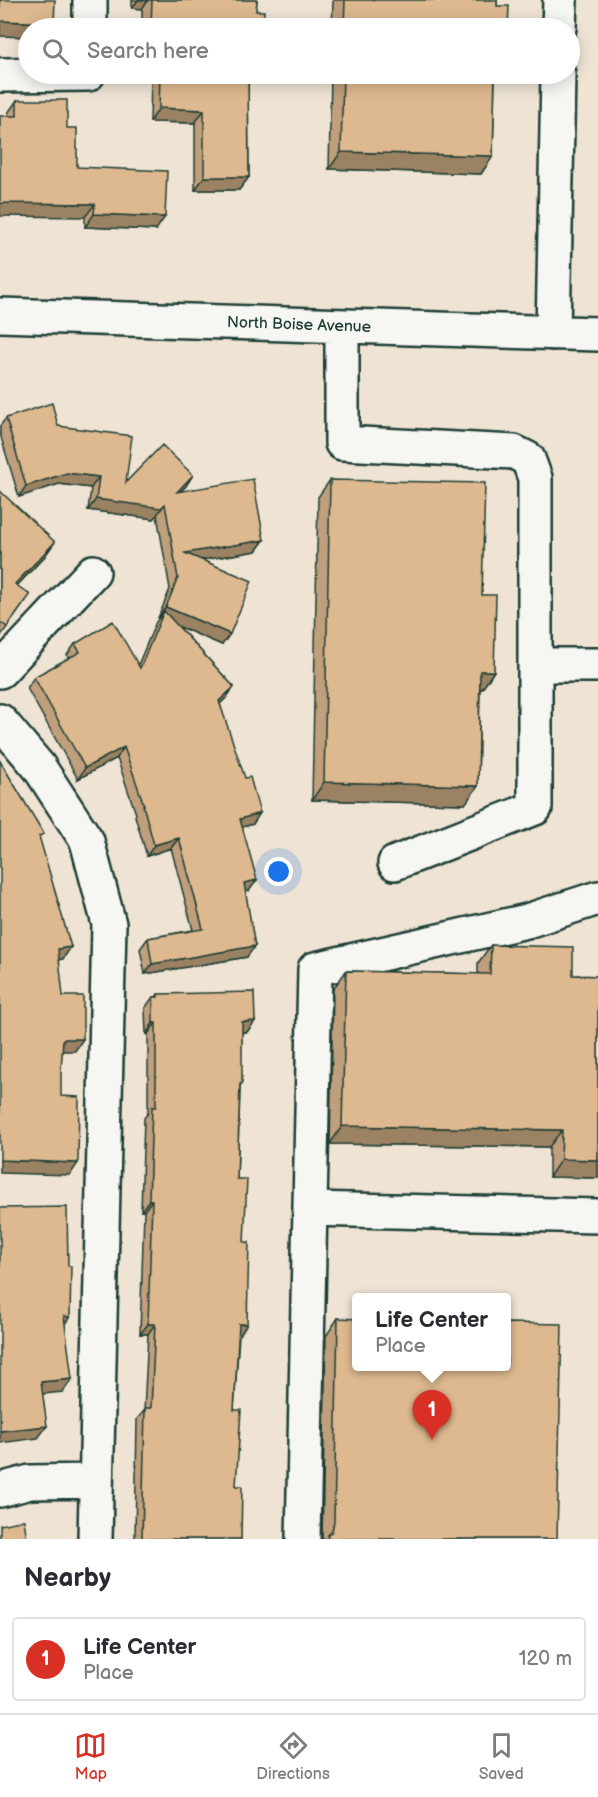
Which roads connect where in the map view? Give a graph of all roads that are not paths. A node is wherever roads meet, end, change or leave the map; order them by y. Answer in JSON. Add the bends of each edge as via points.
{"nodes":[{"id":1,"x":90,"y":0,"type":"edge"},
{"id":2,"x":560,"y":0,"type":"edge"},
{"id":3,"x":90,"y":18,"type":"edge"},
{"id":4,"x":559,"y":18,"type":"edge"},
{"id":5,"x":0,"y":75,"type":"edge"},
{"id":6,"x":18,"y":75,"type":"edge"},
{"id":7,"x":558,"y":84,"type":"edge"},
{"id":8,"x":0,"y":315,"type":"edge"},
{"id":9,"x":342,"y":326,"type":"junction"},
{"id":10,"x":553,"y":333,"type":"junction"},
{"id":11,"x":598,"y":334,"type":"edge"},
{"id":12,"x":93,"y":572,"type":"dead end"},
{"id":13,"x":536,"y":665,"type":"junction"},
{"id":14,"x":598,"y":665,"type":"edge"},
{"id":15,"x":0,"y":670,"type":"edge"},
{"id":16,"x":0,"y":721,"type":"edge"},
{"id":17,"x":395,"y":863,"type":"dead end"},
{"id":18,"x":598,"y":898,"type":"edge"},
{"id":19,"x":309,"y":1209,"type":"junction"},
{"id":20,"x":598,"y":1216,"type":"edge"},
{"id":21,"x":96,"y":1481,"type":"junction"},
{"id":22,"x":0,"y":1490,"type":"edge"},
{"id":23,"x":95,"y":1539,"type":"edge"},
{"id":24,"x":303,"y":1539,"type":"edge"}],
"edges":[{"from":1,"to":3,"type":"street"},
{"from":2,"to":4,"type":"street"},
{"from":5,"to":6,"type":"street"},
{"from":7,"to":10,"type":"street"},
{"from":8,"to":9,"type":"street","name":"North Boise Avenue"},
{"from":9,"to":10,"type":"street","name":"North Boise Avenue"},
{"from":9,"to":13,"type":"street","via":[[342,442],[514,452],[528,459],[536,478]]},
{"from":10,"to":11,"type":"street","name":"North Boise Avenue"},
{"from":12,"to":15,"type":"street"},
{"from":13,"to":14,"type":"street"},
{"from":13,"to":17,"type":"street","via":[[535,808]]},
{"from":16,"to":21,"type":"street","via":[[39,766],[87,841],[109,924]]},
{"from":18,"to":19,"type":"street","via":[[527,921],[315,969]]},
{"from":19,"to":20,"type":"street"},
{"from":19,"to":24,"type":"street"},
{"from":21,"to":22,"type":"street","via":[[30,1482]]},
{"from":21,"to":23,"type":"street"}]}
